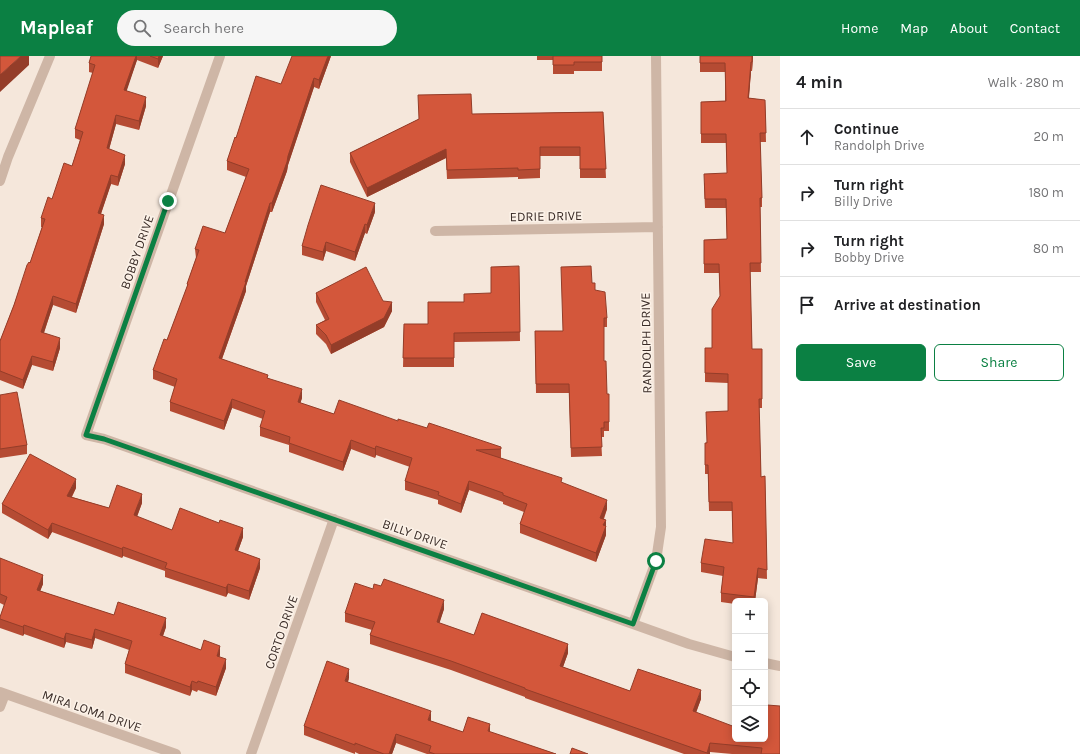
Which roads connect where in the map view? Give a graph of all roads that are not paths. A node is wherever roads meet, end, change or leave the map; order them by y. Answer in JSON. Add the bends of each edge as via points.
{"nodes":[{"id":1,"x":50,"y":56,"type":"edge"},
{"id":2,"x":220,"y":56,"type":"edge"},
{"id":3,"x":656,"y":56,"type":"edge"},
{"id":4,"x":4,"y":159,"type":"edge"},
{"id":5,"x":0,"y":181,"type":"edge"},
{"id":6,"x":658,"y":227,"type":"junction"},
{"id":7,"x":435,"y":230,"type":"dead end"},
{"id":8,"x":86,"y":435,"type":"joint"},
{"id":9,"x":334,"y":519,"type":"junction"},
{"id":10,"x":633,"y":624,"type":"junction"},
{"id":11,"x":732,"y":656,"type":"edge"},
{"id":12,"x":768,"y":664,"type":"edge"},
{"id":13,"x":780,"y":666,"type":"edge"},
{"id":14,"x":3,"y":693,"type":"edge"},
{"id":15,"x":0,"y":707,"type":"edge"},
{"id":16,"x":176,"y":754,"type":"edge"},
{"id":17,"x":252,"y":754,"type":"edge"}],
"edges":[{"from":1,"to":4,"type":"street"},
{"from":2,"to":8,"type":"street","name":"BOBBY DRIVE"},
{"from":3,"to":6,"type":"street","name":"RANDOLPH DRIVE"},
{"from":4,"to":5,"type":"street"},
{"from":6,"to":7,"type":"street","name":"EDRIE DRIVE"},
{"from":6,"to":10,"type":"street","name":"RANDOLPH DRIVE","via":[[662,527],[656,561]]},
{"from":8,"to":9,"type":"street","name":"BILLY DRIVE"},
{"from":9,"to":10,"type":"street","name":"BILLY DRIVE"},
{"from":9,"to":17,"type":"street","name":"CORTO DRIVE"},
{"from":10,"to":11,"type":"street","name":"BILLY DRIVE"},
{"from":12,"to":13,"type":"street"},
{"from":14,"to":15,"type":"street"},
{"from":14,"to":16,"type":"street","name":"MIRA LOMA DRIVE"}]}
